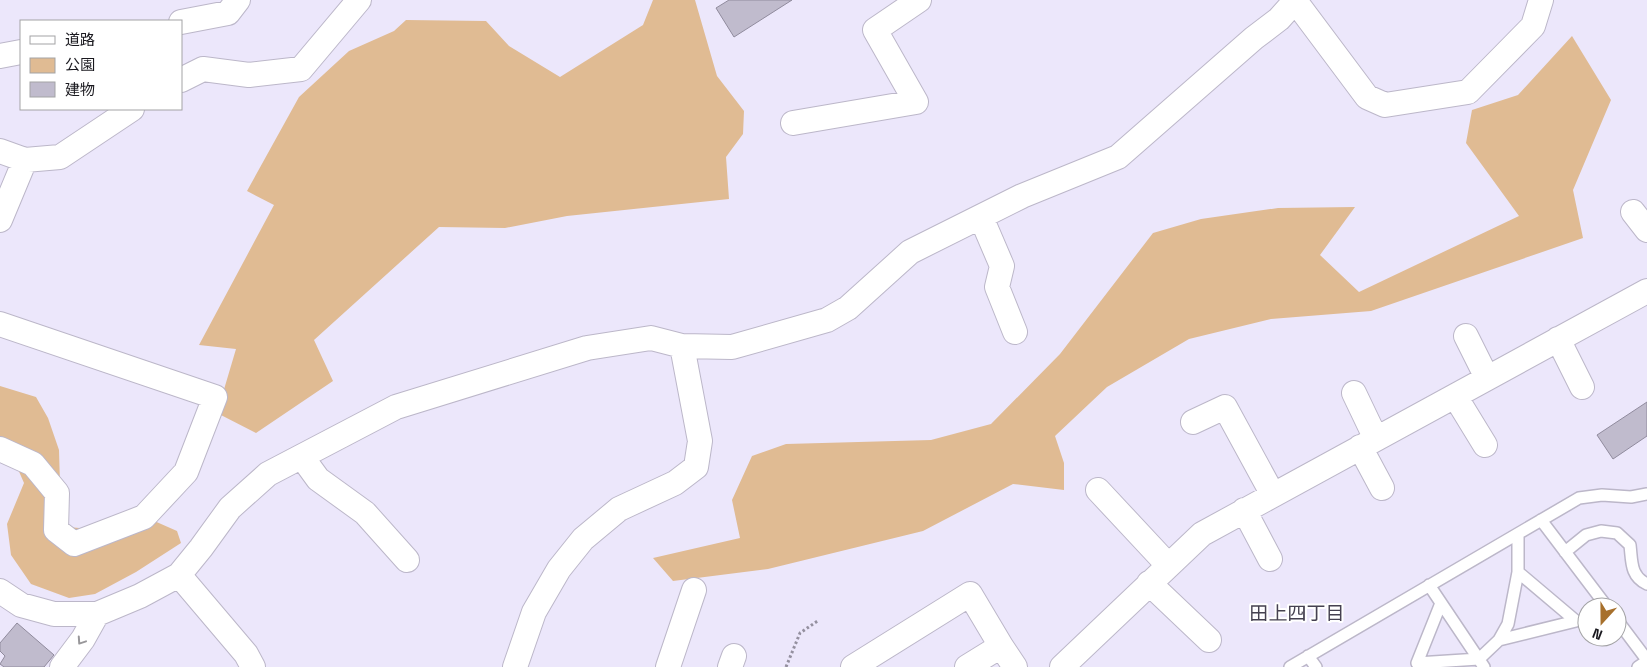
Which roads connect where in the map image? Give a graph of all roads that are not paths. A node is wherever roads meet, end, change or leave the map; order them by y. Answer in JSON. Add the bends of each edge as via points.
{"nodes":[{"id":1,"x":238,"y":0,"type":"edge"},
{"id":2,"x":359,"y":0,"type":"edge"},
{"id":3,"x":919,"y":0,"type":"edge"},
{"id":4,"x":1541,"y":0,"type":"edge"},
{"id":5,"x":1296,"y":1,"type":"edge"},
{"id":6,"x":182,"y":22,"type":"edge"},
{"id":7,"x":20,"y":52,"type":"edge"},
{"id":8,"x":0,"y":56,"type":"edge"},
{"id":9,"x":182,"y":80,"type":"edge"},
{"id":10,"x":130,"y":110,"type":"edge"},
{"id":11,"x":792,"y":123,"type":"dead end"},
{"id":12,"x":0,"y":151,"type":"edge"},
{"id":13,"x":25,"y":160,"type":"junction"},
{"id":14,"x":1633,"y":212,"type":"dead end"},
{"id":15,"x":981,"y":217,"type":"junction"},
{"id":16,"x":0,"y":220,"type":"edge"},
{"id":17,"x":1647,"y":230,"type":"edge"},
{"id":18,"x":1647,"y":291,"type":"edge"},
{"id":19,"x":0,"y":324,"type":"edge"},
{"id":20,"x":1015,"y":332,"type":"dead end"},
{"id":21,"x":1466,"y":336,"type":"dead end"},
{"id":22,"x":1558,"y":340,"type":"junction"},
{"id":23,"x":682,"y":346,"type":"junction"},
{"id":24,"x":1488,"y":378,"type":"junction"},
{"id":25,"x":1582,"y":387,"type":"dead end"},
{"id":26,"x":1354,"y":393,"type":"dead end"},
{"id":27,"x":1456,"y":396,"type":"junction"},
{"id":28,"x":1193,"y":422,"type":"dead end"},
{"id":29,"x":1368,"y":443,"type":"junction"},
{"id":30,"x":1485,"y":445,"type":"dead end"},
{"id":31,"x":0,"y":449,"type":"edge"},
{"id":32,"x":302,"y":457,"type":"junction"},
{"id":33,"x":1382,"y":488,"type":"dead end"},
{"id":34,"x":1098,"y":490,"type":"dead end"},
{"id":35,"x":1647,"y":494,"type":"edge"},
{"id":36,"x":1273,"y":496,"type":"junction"},
{"id":37,"x":1244,"y":510,"type":"junction"},
{"id":38,"x":1541,"y":520,"type":"junction"},
{"id":39,"x":1518,"y":534,"type":"junction"},
{"id":40,"x":1565,"y":552,"type":"junction"},
{"id":41,"x":1270,"y":559,"type":"dead end"},
{"id":42,"x":406,"y":560,"type":"dead end"},
{"id":43,"x":1168,"y":564,"type":"junction"},
{"id":44,"x":1518,"y":572,"type":"junction"},
{"id":45,"x":179,"y":575,"type":"junction"},
{"id":46,"x":1149,"y":583,"type":"junction"},
{"id":47,"x":1647,"y":584,"type":"edge"},
{"id":48,"x":1429,"y":586,"type":"junction"},
{"id":49,"x":694,"y":590,"type":"dead end"},
{"id":50,"x":0,"y":591,"type":"edge"},
{"id":51,"x":1599,"y":597,"type":"edge"},
{"id":52,"x":1441,"y":603,"type":"junction"},
{"id":53,"x":97,"y":614,"type":"junction"},
{"id":54,"x":1627,"y":633,"type":"edge"},
{"id":55,"x":1209,"y":640,"type":"dead end"},
{"id":56,"x":1499,"y":640,"type":"junction"},
{"id":57,"x":1001,"y":646,"type":"junction"},
{"id":58,"x":1308,"y":656,"type":"junction"},
{"id":59,"x":1647,"y":660,"type":"edge"},
{"id":60,"x":1075,"y":663,"type":"edge"},
{"id":61,"x":1482,"y":663,"type":"edge"},
{"id":62,"x":62,"y":667,"type":"edge"},
{"id":63,"x":254,"y":667,"type":"edge"},
{"id":64,"x":515,"y":667,"type":"edge"},
{"id":65,"x":668,"y":667,"type":"edge"},
{"id":66,"x":853,"y":667,"type":"edge"},
{"id":67,"x":967,"y":667,"type":"edge"},
{"id":68,"x":1015,"y":667,"type":"edge"},
{"id":69,"x":1290,"y":667,"type":"edge"},
{"id":70,"x":1316,"y":667,"type":"edge"},
{"id":71,"x":1638,"y":667,"type":"edge"}],
"edges":[{"from":1,"to":6,"type":"street","via":[[228,13]]},
{"from":2,"to":9,"type":"street","via":[[301,69],[249,75],[203,69]]},
{"from":3,"to":11,"type":"street","via":[[875,30],[916,102]]},
{"from":4,"to":5,"type":"street","via":[[1533,26],[1468,92],[1385,105],[1367,97]]},
{"from":5,"to":15,"type":"street","via":[[1118,157],[1022,196]]},
{"from":7,"to":8,"type":"street"},
{"from":10,"to":13,"type":"street","via":[[60,157]]},
{"from":12,"to":13,"type":"street"},
{"from":13,"to":16,"type":"street"},
{"from":14,"to":17,"type":"street"},
{"from":15,"to":20,"type":"street","via":[[1002,266],[997,287]]},
{"from":15,"to":23,"type":"street","via":[[910,252],[848,308],[827,320],[732,347]]},
{"from":18,"to":22,"type":"street"},
{"from":19,"to":31,"type":"street","via":[[215,396],[186,472],[144,517],[74,544],[56,530],[57,493],[33,464]]},
{"from":21,"to":24,"type":"street"},
{"from":22,"to":24,"type":"street"},
{"from":22,"to":25,"type":"street"},
{"from":23,"to":32,"type":"street","via":[[651,338],[587,348],[396,407]]},
{"from":23,"to":64,"type":"street","via":[[700,441],[696,467],[674,483],[619,509],[583,539],[559,569],[534,612]]},
{"from":24,"to":27,"type":"street"},
{"from":26,"to":29,"type":"street"},
{"from":27,"to":29,"type":"street"},
{"from":27,"to":30,"type":"street"},
{"from":28,"to":36,"type":"street","via":[[1225,407]]},
{"from":29,"to":33,"type":"street"},
{"from":29,"to":36,"type":"street"},
{"from":32,"to":42,"type":"street","via":[[318,479],[365,513]]},
{"from":32,"to":45,"type":"street","via":[[268,474],[230,508]]},
{"from":34,"to":43,"type":"street"},
{"from":35,"to":38,"type":"lane","via":[[1579,498]]},
{"from":36,"to":37,"type":"street"},
{"from":37,"to":41,"type":"street"},
{"from":37,"to":43,"type":"street","via":[[1202,534]]},
{"from":38,"to":39,"type":"lane"},
{"from":38,"to":40,"type":"lane"},
{"from":39,"to":44,"type":"lane"},
{"from":39,"to":48,"type":"lane"},
{"from":40,"to":47,"type":"lane","via":[[1586,535],[1601,531],[1617,533],[1630,544],[1633,570],[1639,580]]},
{"from":40,"to":51,"type":"lane"},
{"from":43,"to":46,"type":"street"},
{"from":44,"to":56,"type":"lane","via":[[1508,624]]},
{"from":44,"to":56,"type":"lane","via":[[1576,621]]},
{"from":45,"to":53,"type":"street"},
{"from":45,"to":63,"type":"street"},
{"from":46,"to":55,"type":"street"},
{"from":46,"to":60,"type":"street"},
{"from":48,"to":52,"type":"lane"},
{"from":48,"to":58,"type":"lane"},
{"from":49,"to":65,"type":"street"},
{"from":50,"to":53,"type":"street","via":[[21,605],[54,614]]},
{"from":52,"to":61,"type":"lane"},
{"from":52,"to":61,"type":"lane","via":[[1417,664]]},
{"from":53,"to":62,"type":"street","one_way":true},
{"from":54,"to":59,"type":"lane"},
{"from":56,"to":61,"type":"lane"},
{"from":57,"to":66,"type":"street","via":[[970,594]]},
{"from":57,"to":67,"type":"street"},
{"from":57,"to":68,"type":"street"},
{"from":58,"to":69,"type":"lane"},
{"from":58,"to":70,"type":"lane"},
{"from":59,"to":71,"type":"lane"}]}
